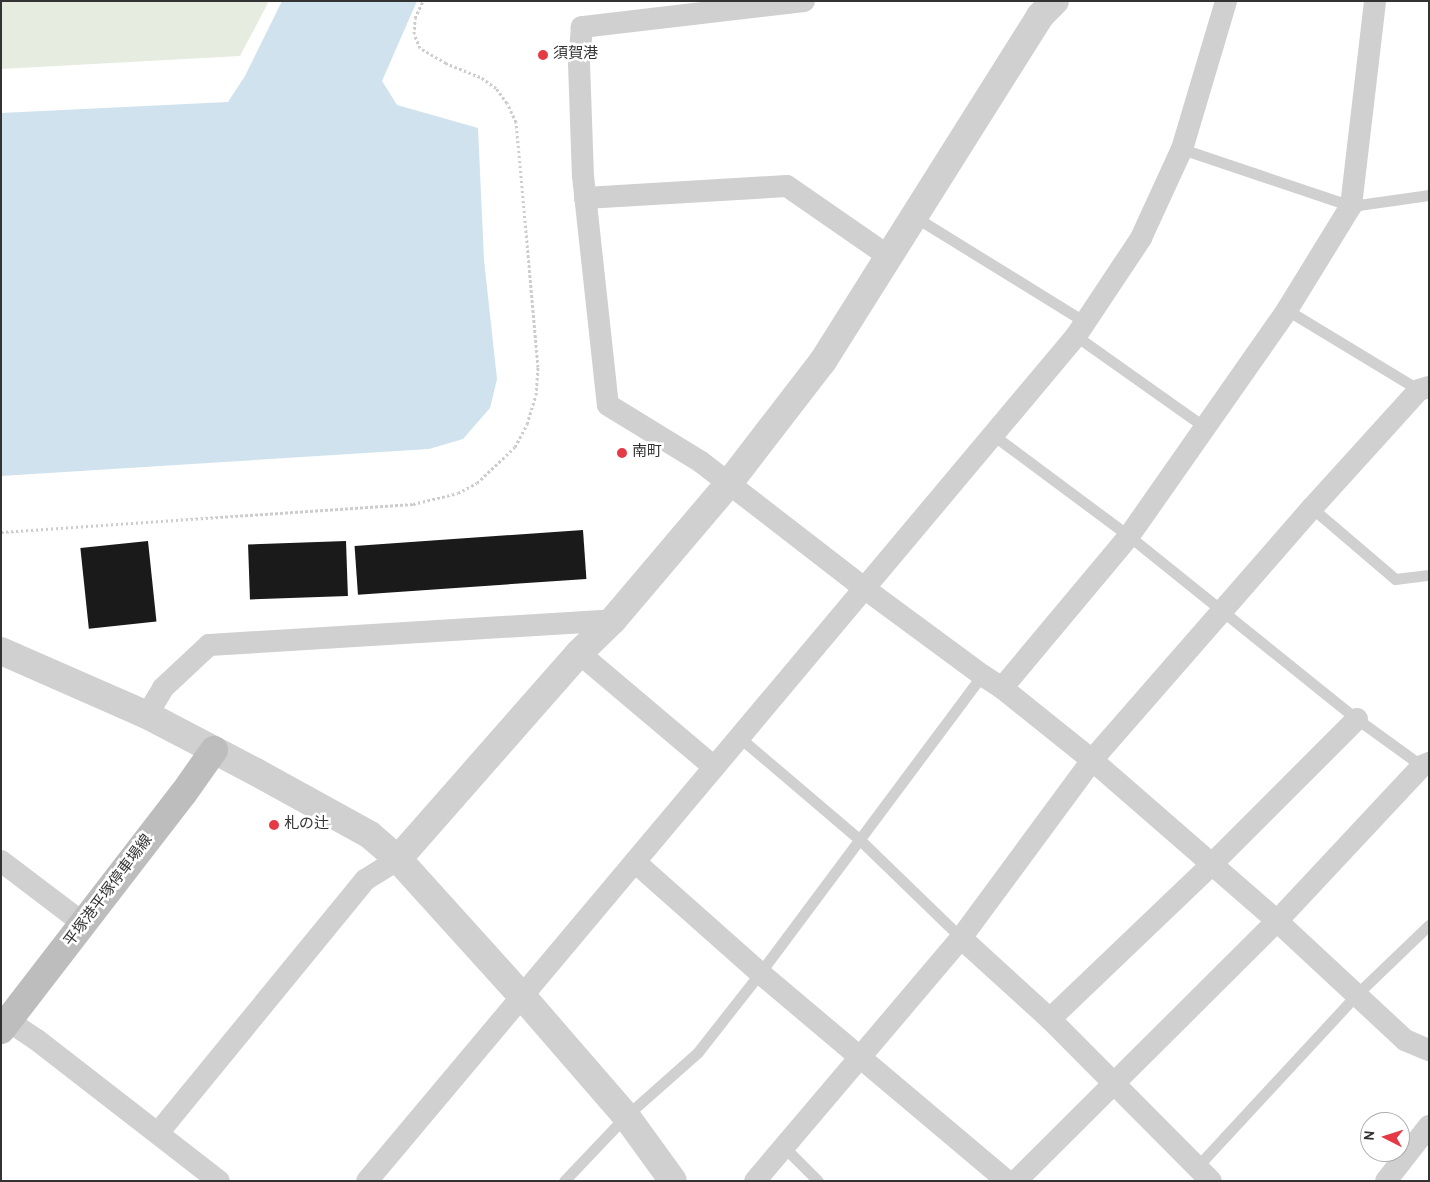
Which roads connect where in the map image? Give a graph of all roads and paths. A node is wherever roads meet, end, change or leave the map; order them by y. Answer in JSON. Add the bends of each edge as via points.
{"nodes":[{"id":1,"x":423,"y":1,"type":"edge"},
{"id":2,"x":804,"y":1,"type":"edge"},
{"id":3,"x":1055,"y":1,"type":"edge"},
{"id":4,"x":1226,"y":1,"type":"edge"},
{"id":5,"x":1374,"y":1,"type":"edge"},
{"id":6,"x":1182,"y":149,"type":"junction"},
{"id":7,"x":1429,"y":196,"type":"edge"},
{"id":8,"x":585,"y":198,"type":"junction"},
{"id":9,"x":1351,"y":206,"type":"junction"},
{"id":10,"x":915,"y":217,"type":"junction"},
{"id":11,"x":888,"y":256,"type":"junction"},
{"id":12,"x":1287,"y":310,"type":"junction"},
{"id":13,"x":1081,"y":329,"type":"junction"},
{"id":14,"x":1424,"y":388,"type":"edge"},
{"id":15,"x":1206,"y":428,"type":"junction"},
{"id":16,"x":993,"y":435,"type":"junction"},
{"id":17,"x":729,"y":482,"type":"junction"},
{"id":18,"x":1312,"y":508,"type":"junction"},
{"id":19,"x":1,"y":532,"type":"edge"},
{"id":20,"x":1129,"y":536,"type":"junction"},
{"id":21,"x":1429,"y":575,"type":"edge"},
{"id":22,"x":864,"y":588,"type":"junction"},
{"id":23,"x":1222,"y":608,"type":"junction"},
{"id":24,"x":613,"y":620,"type":"junction"},
{"id":25,"x":1,"y":651,"type":"edge"},
{"id":26,"x":579,"y":653,"type":"junction"},
{"id":27,"x":982,"y":675,"type":"junction"},
{"id":28,"x":1002,"y":688,"type":"junction"},
{"id":29,"x":147,"y":715,"type":"junction"},
{"id":30,"x":1357,"y":718,"type":"junction"},
{"id":31,"x":739,"y":737,"type":"junction"},
{"id":32,"x":214,"y":750,"type":"junction"},
{"id":33,"x":1092,"y":760,"type":"junction"},
{"id":34,"x":1425,"y":765,"type":"edge"},
{"id":35,"x":714,"y":767,"type":"junction"},
{"id":36,"x":860,"y":839,"type":"junction"},
{"id":37,"x":398,"y":859,"type":"junction"},
{"id":38,"x":1,"y":861,"type":"edge"},
{"id":39,"x":635,"y":862,"type":"junction"},
{"id":40,"x":1212,"y":864,"type":"junction"},
{"id":41,"x":1277,"y":921,"type":"junction"},
{"id":42,"x":84,"y":924,"type":"junction"},
{"id":43,"x":1429,"y":925,"type":"edge"},
{"id":44,"x":961,"y":938,"type":"junction"},
{"id":45,"x":760,"y":973,"type":"junction"},
{"id":46,"x":1356,"y":994,"type":"junction"},
{"id":47,"x":522,"y":996,"type":"junction"},
{"id":48,"x":1050,"y":1019,"type":"junction"},
{"id":49,"x":4,"y":1022,"type":"edge"},
{"id":50,"x":1429,"y":1050,"type":"edge"},
{"id":51,"x":861,"y":1058,"type":"junction"},
{"id":52,"x":1112,"y":1083,"type":"junction"},
{"id":53,"x":626,"y":1116,"type":"junction"},
{"id":54,"x":1429,"y":1126,"type":"edge"},
{"id":55,"x":158,"y":1133,"type":"junction"},
{"id":56,"x":784,"y":1147,"type":"junction"},
{"id":57,"x":1204,"y":1174,"type":"edge"},
{"id":58,"x":374,"y":1178,"type":"edge"},
{"id":59,"x":219,"y":1181,"type":"edge"},
{"id":60,"x":564,"y":1181,"type":"edge"},
{"id":61,"x":673,"y":1181,"type":"edge"},
{"id":62,"x":755,"y":1181,"type":"edge"},
{"id":63,"x":818,"y":1181,"type":"edge"},
{"id":64,"x":1007,"y":1181,"type":"edge"},
{"id":65,"x":1016,"y":1181,"type":"edge"},
{"id":66,"x":1386,"y":1181,"type":"edge"}],
"edges":[{"from":1,"to":19,"type":"path","via":[[415,18],[414,34],[420,48],[496,88],[516,122],[538,367],[536,395],[527,424],[515,447],[477,483],[458,493],[413,504]]},
{"from":2,"to":8,"type":"street","via":[[582,27],[579,63]]},
{"from":3,"to":10,"type":"street","via":[[1040,16]]},
{"from":4,"to":6,"type":"street"},
{"from":5,"to":9,"type":"street"},
{"from":6,"to":9,"type":"lane"},
{"from":6,"to":13,"type":"street","via":[[1141,238]]},
{"from":7,"to":9,"type":"lane"},
{"from":8,"to":11,"type":"street","via":[[787,186]]},
{"from":8,"to":17,"type":"street","via":[[608,405]]},
{"from":9,"to":12,"type":"street"},
{"from":10,"to":11,"type":"street"},
{"from":10,"to":13,"type":"lane"},
{"from":11,"to":17,"type":"street","via":[[823,361]]},
{"from":12,"to":14,"type":"lane"},
{"from":12,"to":15,"type":"street"},
{"from":13,"to":15,"type":"lane"},
{"from":13,"to":16,"type":"street"},
{"from":14,"to":18,"type":"street"},
{"from":15,"to":20,"type":"street"},
{"from":16,"to":20,"type":"lane"},
{"from":16,"to":22,"type":"street"},
{"from":17,"to":22,"type":"street"},
{"from":17,"to":24,"type":"street"},
{"from":18,"to":21,"type":"lane","via":[[1395,579]]},
{"from":18,"to":23,"type":"street"},
{"from":20,"to":23,"type":"lane"},
{"from":20,"to":28,"type":"street"},
{"from":22,"to":27,"type":"street"},
{"from":22,"to":31,"type":"street"},
{"from":23,"to":30,"type":"lane"},
{"from":23,"to":33,"type":"street"},
{"from":24,"to":26,"type":"street"},
{"from":24,"to":29,"type":"street","via":[[209,645],[163,688]]},
{"from":25,"to":29,"type":"street"},
{"from":26,"to":35,"type":"street"},
{"from":26,"to":37,"type":"street"},
{"from":27,"to":28,"type":"street"},
{"from":27,"to":36,"type":"lane"},
{"from":28,"to":33,"type":"street"},
{"from":29,"to":32,"type":"street"},
{"from":30,"to":34,"type":"lane"},
{"from":30,"to":40,"type":"street"},
{"from":31,"to":35,"type":"street"},
{"from":31,"to":36,"type":"lane"},
{"from":32,"to":37,"type":"street","via":[[370,835]]},
{"from":32,"to":42,"type":"main road","name":"平塚港平塚停車場線"},
{"from":33,"to":40,"type":"street"},
{"from":33,"to":44,"type":"street"},
{"from":34,"to":41,"type":"street"},
{"from":35,"to":39,"type":"street"},
{"from":36,"to":44,"type":"lane"},
{"from":36,"to":45,"type":"lane"},
{"from":37,"to":47,"type":"street"},
{"from":37,"to":55,"type":"street","via":[[365,880]]},
{"from":38,"to":42,"type":"street"},
{"from":39,"to":45,"type":"street"},
{"from":39,"to":47,"type":"street"},
{"from":40,"to":41,"type":"street"},
{"from":40,"to":48,"type":"street"},
{"from":41,"to":46,"type":"street"},
{"from":41,"to":52,"type":"street"},
{"from":42,"to":49,"type":"main road","name":"平塚港平塚停車場線"},
{"from":43,"to":46,"type":"lane"},
{"from":44,"to":48,"type":"street"},
{"from":44,"to":51,"type":"street"},
{"from":45,"to":51,"type":"street"},
{"from":45,"to":53,"type":"lane","via":[[698,1052]]},
{"from":46,"to":50,"type":"street","via":[[1405,1040]]},
{"from":46,"to":57,"type":"lane"},
{"from":47,"to":53,"type":"street"},
{"from":47,"to":58,"type":"street"},
{"from":48,"to":52,"type":"street"},
{"from":49,"to":55,"type":"street"},
{"from":51,"to":56,"type":"street"},
{"from":51,"to":64,"type":"street"},
{"from":52,"to":57,"type":"street"},
{"from":52,"to":65,"type":"street"},
{"from":53,"to":60,"type":"lane"},
{"from":53,"to":61,"type":"street"},
{"from":54,"to":66,"type":"street"},
{"from":55,"to":59,"type":"street"},
{"from":56,"to":62,"type":"street"},
{"from":56,"to":63,"type":"lane"}]}
